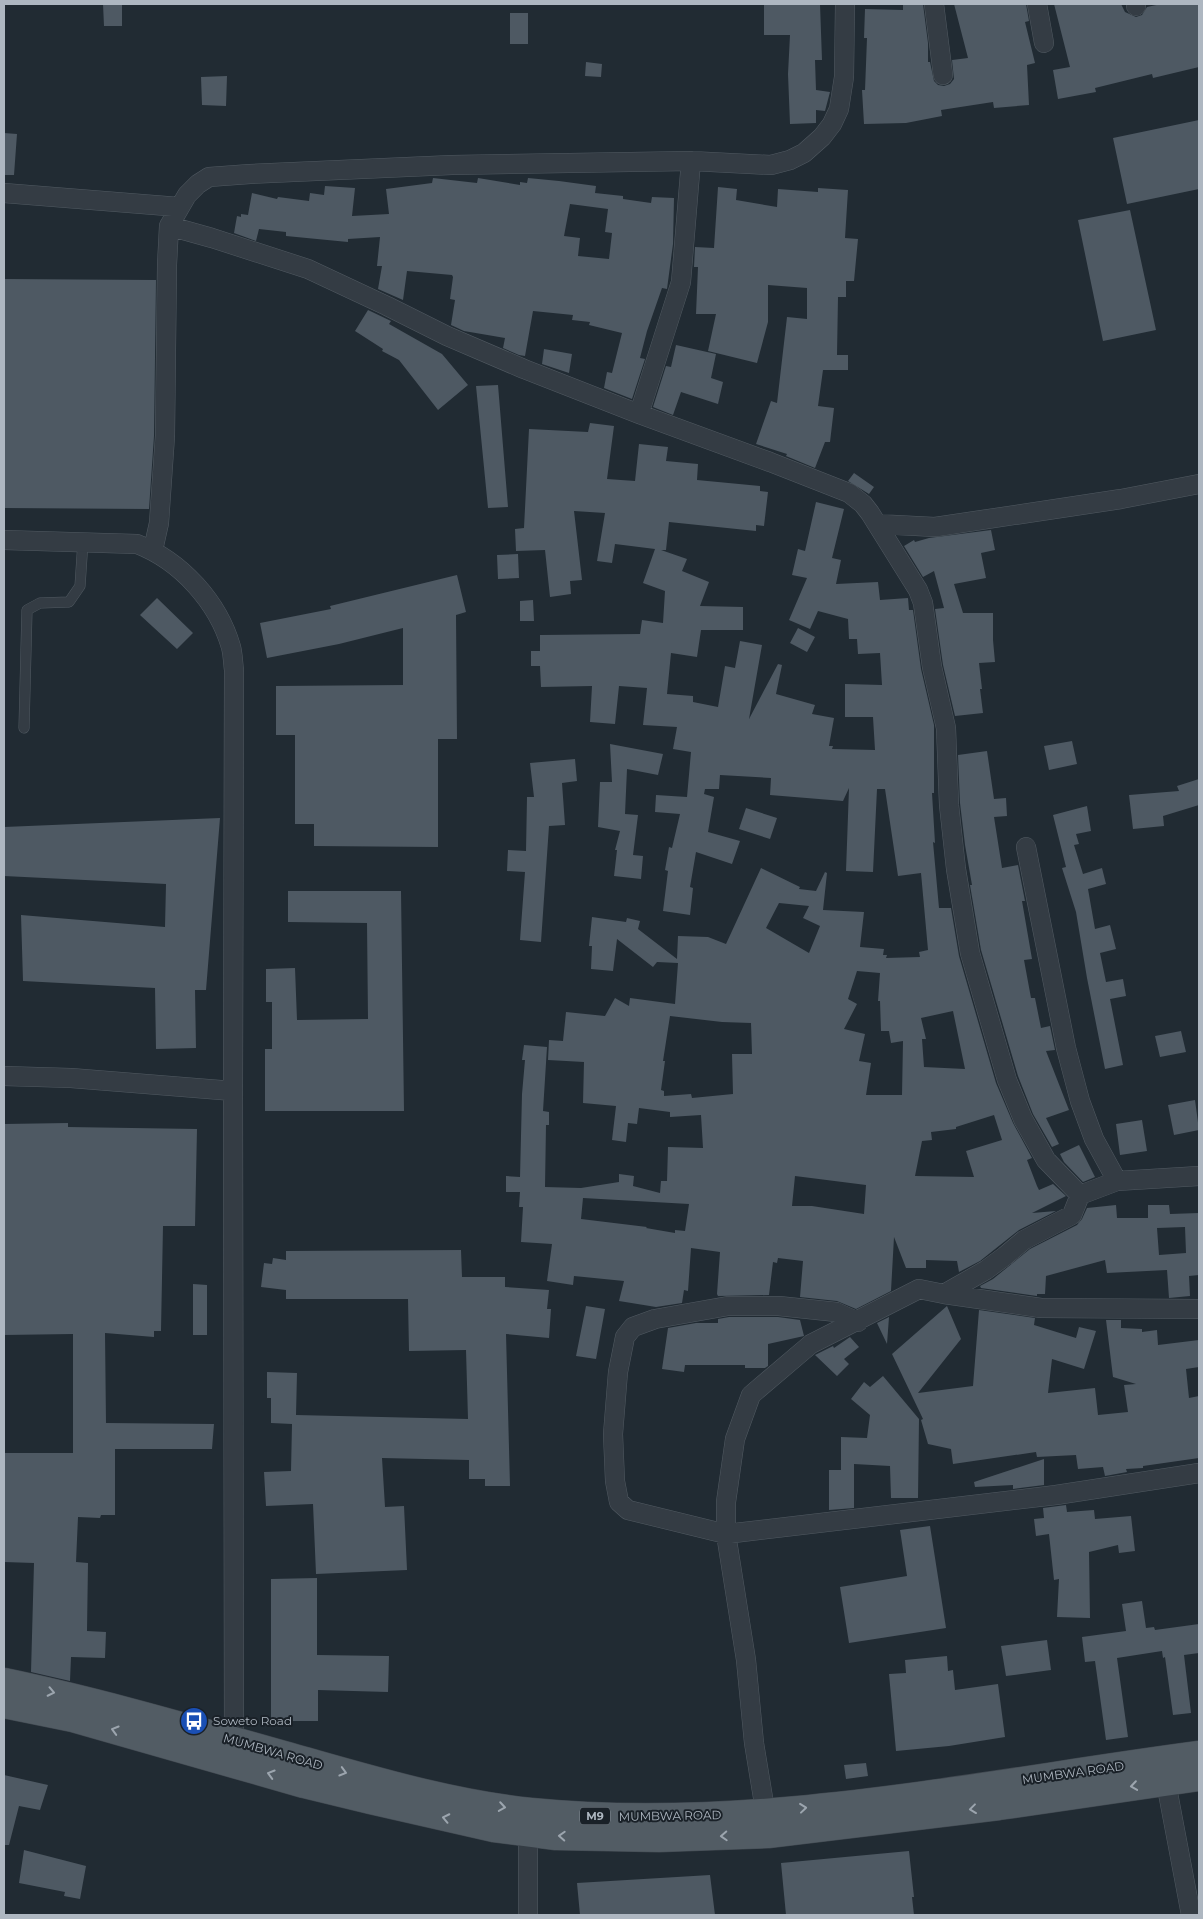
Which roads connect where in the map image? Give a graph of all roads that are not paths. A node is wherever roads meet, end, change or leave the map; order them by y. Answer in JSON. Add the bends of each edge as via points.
{"nodes":[{"id":1,"x":845,"y":4,"type":"edge"},
{"id":2,"x":934,"y":4,"type":"edge"},
{"id":3,"x":1037,"y":4,"type":"edge"},
{"id":4,"x":1044,"y":43,"type":"dead end"},
{"id":5,"x":943,"y":74,"type":"dead end"},
{"id":6,"x":691,"y":161,"type":"junction"},
{"id":7,"x":4,"y":193,"type":"edge"},
{"id":8,"x":179,"y":207,"type":"junction"},
{"id":9,"x":170,"y":226,"type":"junction"},
{"id":10,"x":639,"y":414,"type":"junction"},
{"id":11,"x":1199,"y":484,"type":"edge"},
{"id":12,"x":877,"y":524,"type":"junction"},
{"id":13,"x":4,"y":540,"type":"edge"},
{"id":14,"x":83,"y":541,"type":"junction"},
{"id":15,"x":152,"y":550,"type":"junction"},
{"id":16,"x":24,"y":728,"type":"dead end"},
{"id":17,"x":1026,"y":847,"type":"dead end"},
{"id":18,"x":4,"y":1076,"type":"edge"},
{"id":19,"x":233,"y":1091,"type":"junction"},
{"id":20,"x":1199,"y":1176,"type":"edge"},
{"id":21,"x":1117,"y":1180,"type":"junction"},
{"id":22,"x":1080,"y":1195,"type":"junction"},
{"id":23,"x":944,"y":1294,"type":"junction"},
{"id":24,"x":1199,"y":1309,"type":"edge"},
{"id":25,"x":858,"y":1322,"type":"junction"},
{"id":26,"x":1199,"y":1473,"type":"edge"},
{"id":27,"x":726,"y":1534,"type":"junction"},
{"id":28,"x":4,"y":1682,"type":"edge"},
{"id":29,"x":4,"y":1704,"type":"edge"},
{"id":30,"x":234,"y":1752,"type":"junction"},
{"id":31,"x":1199,"y":1755,"type":"edge"},
{"id":32,"x":1163,"y":1771,"type":"junction"},
{"id":33,"x":1199,"y":1777,"type":"edge"},
{"id":34,"x":528,"y":1822,"type":"junction"},
{"id":35,"x":767,"y":1823,"type":"junction"},
{"id":36,"x":528,"y":1915,"type":"edge"},
{"id":37,"x":1191,"y":1915,"type":"edge"}],
"edges":[{"from":1,"to":6,"type":"street","via":[[844,77],[839,109],[822,137],[804,153],[771,165]]},
{"from":2,"to":5,"type":"street"},
{"from":3,"to":4,"type":"street"},
{"from":6,"to":8,"type":"street","via":[[452,165],[209,177],[198,184]]},
{"from":6,"to":10,"type":"street","via":[[681,282]]},
{"from":7,"to":8,"type":"street"},
{"from":8,"to":9,"type":"street"},
{"from":9,"to":10,"type":"street","via":[[308,269],[448,336]]},
{"from":9,"to":15,"type":"street","via":[[165,436],[159,523]]},
{"from":10,"to":12,"type":"street","via":[[849,493],[863,504]]},
{"from":11,"to":12,"type":"street","via":[[935,527]]},
{"from":12,"to":22,"type":"street","via":[[923,602],[946,728],[950,814],[965,925],[1007,1080],[1023,1119],[1046,1160]]},
{"from":13,"to":14,"type":"street"},
{"from":14,"to":15,"type":"street","via":[[137,544]]},
{"from":14,"to":16,"type":"lane","via":[[80,586],[68,602],[40,603],[27,610]]},
{"from":15,"to":19,"type":"street","via":[[176,567],[206,598],[231,648],[234,670]]},
{"from":17,"to":21,"type":"street","via":[[1066,1048],[1080,1100],[1094,1139]]},
{"from":18,"to":19,"type":"street"},
{"from":19,"to":30,"type":"street"},
{"from":20,"to":21,"type":"street"},
{"from":21,"to":22,"type":"street"},
{"from":22,"to":23,"type":"street","via":[[1072,1215],[1024,1240],[993,1265]]},
{"from":23,"to":24,"type":"street","via":[[1041,1308]]},
{"from":23,"to":25,"type":"street","via":[[919,1289]]},
{"from":25,"to":27,"type":"street","via":[[811,1344],[751,1395],[735,1439],[726,1502]]},
{"from":25,"to":27,"type":"street","via":[[836,1312],[779,1306],[728,1306],[655,1319],[633,1327],[625,1336],[618,1372],[613,1434],[615,1482],[620,1502],[628,1510]]},
{"from":26,"to":27,"type":"street","via":[[1056,1495]]},
{"from":27,"to":35,"type":"street"},
{"from":28,"to":30,"type":"main road","name":"MUMBWA ROAD","number":"M9","one_way":true,"via":[[75,1697]]},
{"from":30,"to":29,"type":"main road","name":"MUMBWA ROAD","number":"M9","one_way":true},
{"from":30,"to":34,"type":"main road","name":"MUMBWA ROAD","number":"M9","via":[[440,1796]]},
{"from":31,"to":32,"type":"main road","name":"MUMBWA ROAD","number":"M9"},
{"from":32,"to":33,"type":"main road","name":"MUMBWA ROAD","number":"M9"},
{"from":32,"to":35,"type":"main road","name":"MUMBWA ROAD","number":"M9","via":[[952,1791]]},
{"from":32,"to":37,"type":"street"},
{"from":34,"to":35,"type":"main road","name":"MUMBWA ROAD","number":"M9","via":[[694,1817]]},
{"from":34,"to":36,"type":"street"}]}
